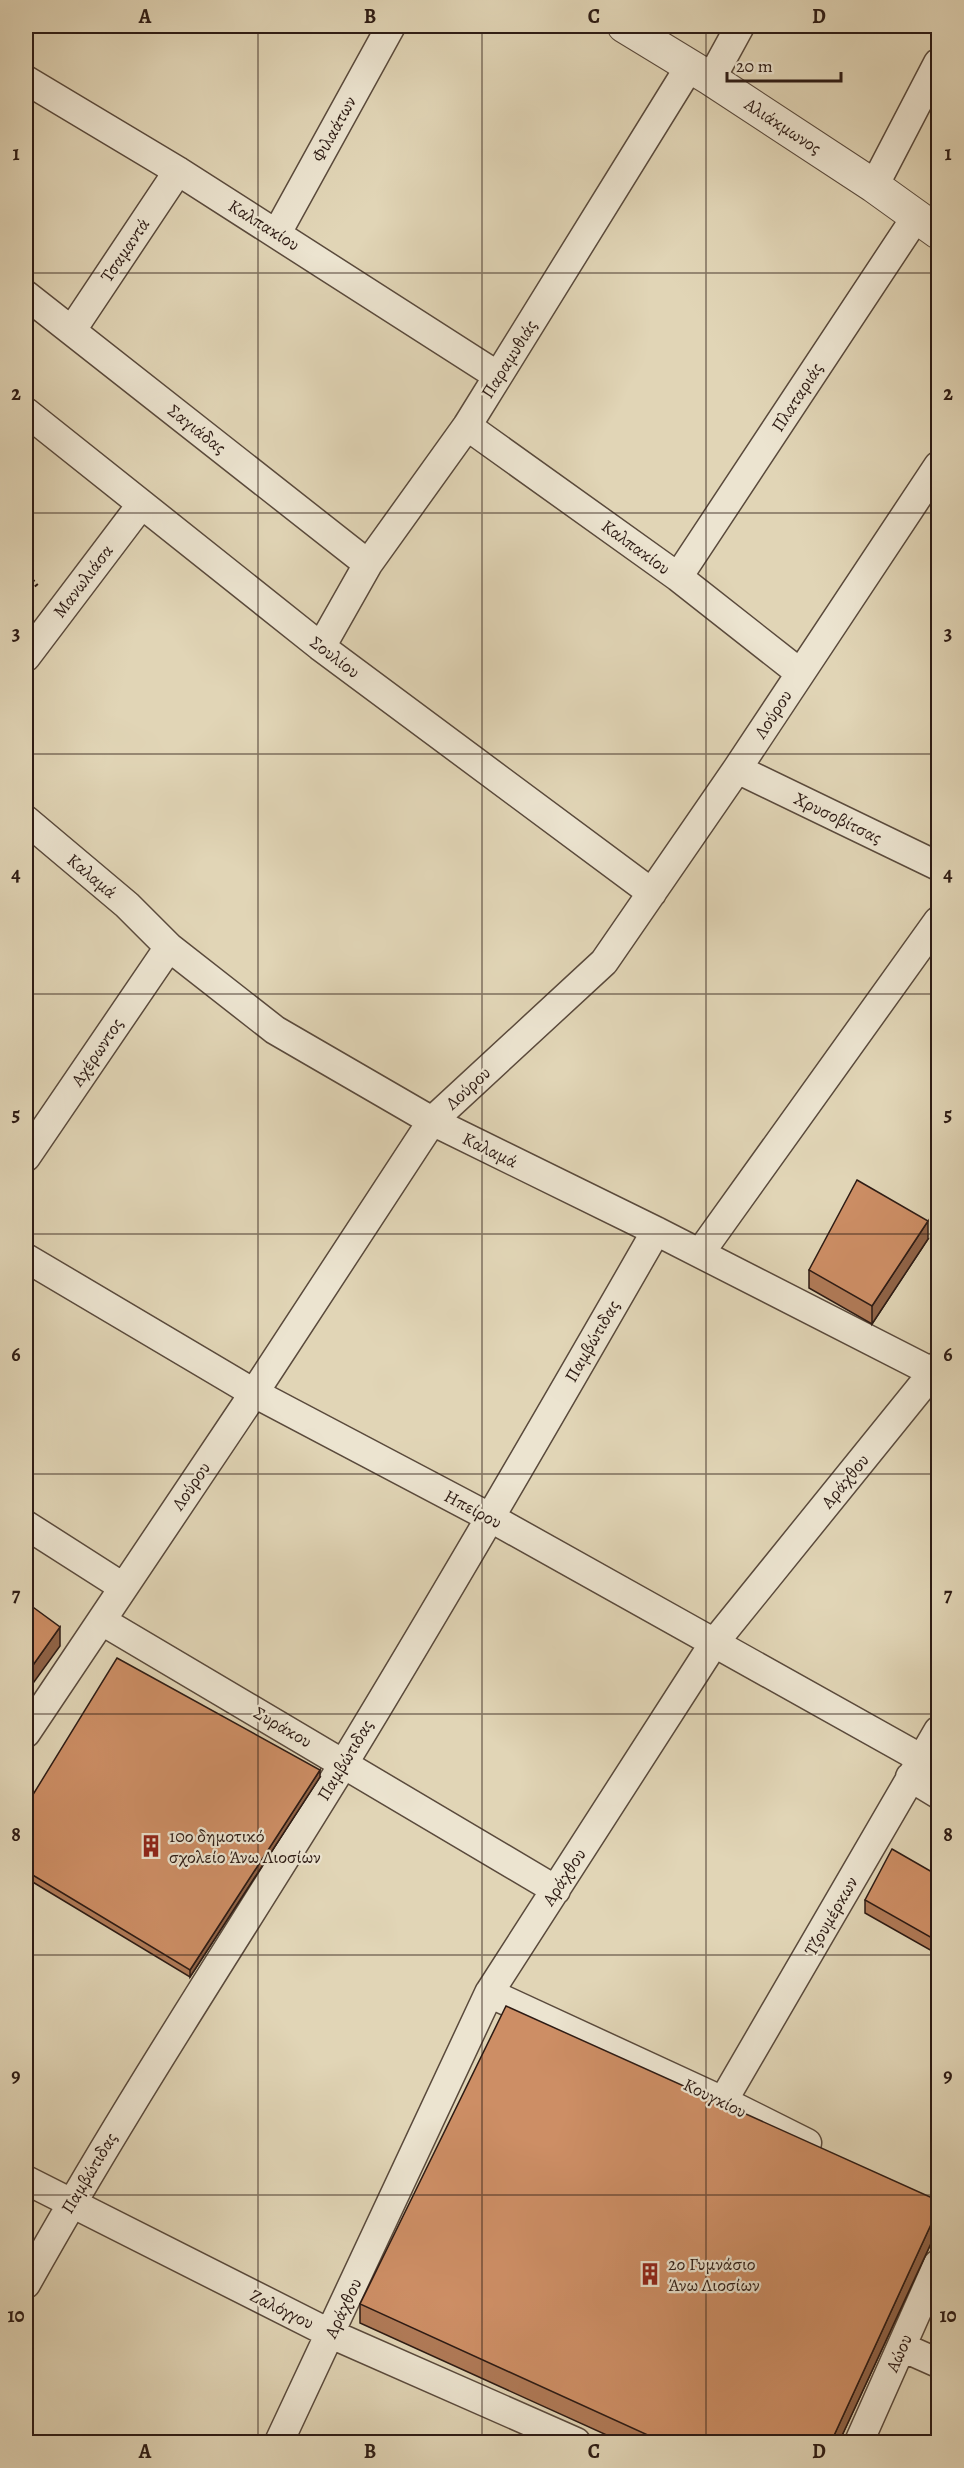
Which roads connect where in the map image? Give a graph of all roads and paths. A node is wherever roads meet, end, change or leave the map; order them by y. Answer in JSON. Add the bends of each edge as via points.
{"nodes":[{"id":1,"x":391,"y":26,"type":"edge"},
{"id":2,"x":624,"y":26,"type":"edge"},
{"id":3,"x":740,"y":26,"type":"edge"},
{"id":4,"x":939,"y":63,"type":"edge"},
{"id":5,"x":701,"y":72,"type":"junction"},
{"id":6,"x":26,"y":80,"type":"edge"},
{"id":7,"x":178,"y":171,"type":"junction"},
{"id":8,"x":874,"y":186,"type":"junction"},
{"id":9,"x":927,"y":224,"type":"edge"},
{"id":10,"x":277,"y":233,"type":"junction"},
{"id":11,"x":26,"y":295,"type":"edge"},
{"id":12,"x":72,"y":330,"type":"junction"},
{"id":13,"x":498,"y":376,"type":"junction"},
{"id":14,"x":26,"y":412,"type":"edge"},
{"id":15,"x":467,"y":426,"type":"junction"},
{"id":16,"x":939,"y":466,"type":"edge"},
{"id":17,"x":141,"y":505,"type":"junction"},
{"id":18,"x":368,"y":564,"type":"junction"},
{"id":19,"x":678,"y":576,"type":"junction"},
{"id":20,"x":321,"y":647,"type":"junction"},
{"id":21,"x":26,"y":657,"type":"edge"},
{"id":22,"x":800,"y":673,"type":"junction"},
{"id":23,"x":737,"y":769,"type":"junction"},
{"id":24,"x":26,"y":820,"type":"edge"},
{"id":25,"x":939,"y":866,"type":"edge"},
{"id":26,"x":652,"y":893,"type":"junction"},
{"id":27,"x":939,"y":921,"type":"edge"},
{"id":28,"x":169,"y":947,"type":"junction"},
{"id":29,"x":432,"y":1121,"type":"junction"},
{"id":30,"x":26,"y":1157,"type":"edge"},
{"id":31,"x":656,"y":1231,"type":"junction"},
{"id":32,"x":700,"y":1253,"type":"junction"},
{"id":33,"x":26,"y":1258,"type":"edge"},
{"id":34,"x":937,"y":1371,"type":"edge"},
{"id":35,"x":254,"y":1393,"type":"junction"},
{"id":36,"x":491,"y":1518,"type":"junction"},
{"id":37,"x":26,"y":1525,"type":"edge"},
{"id":38,"x":123,"y":1587,"type":"junction"},
{"id":39,"x":102,"y":1621,"type":"junction"},
{"id":40,"x":714,"y":1643,"type":"junction"},
{"id":41,"x":939,"y":1731,"type":"edge"},
{"id":42,"x":26,"y":1732,"type":"edge"},
{"id":43,"x":344,"y":1763,"type":"junction"},
{"id":44,"x":916,"y":1768,"type":"junction"},
{"id":45,"x":939,"y":1794,"type":"edge"},
{"id":46,"x":556,"y":1890,"type":"junction"},
{"id":47,"x":489,"y":1993,"type":"junction"},
{"id":48,"x":723,"y":2101,"type":"junction"},
{"id":49,"x":826,"y":2153,"type":"edge"},
{"id":50,"x":26,"y":2180,"type":"edge"},
{"id":51,"x":70,"y":2204,"type":"junction"},
{"id":52,"x":939,"y":2264,"type":"edge"},
{"id":53,"x":26,"y":2283,"type":"edge"},
{"id":54,"x":331,"y":2334,"type":"junction"},
{"id":55,"x":902,"y":2347,"type":"junction"},
{"id":56,"x":939,"y":2363,"type":"edge"},
{"id":57,"x":279,"y":2442,"type":"edge"},
{"id":58,"x":576,"y":2442,"type":"edge"},
{"id":59,"x":859,"y":2442,"type":"edge"}],
"edges":[{"from":1,"to":10,"type":"street","name":"Φιλαάτων"},
{"from":2,"to":5,"type":"street","name":"Αλιάκμωνος"},
{"from":3,"to":5,"type":"street","name":"Παραμυθιάς"},
{"from":4,"to":8,"type":"street"},
{"from":5,"to":8,"type":"street","name":"Αλιάκμωνος"},
{"from":5,"to":13,"type":"street","name":"Παραμυθιάς"},
{"from":6,"to":7,"type":"street","name":"Καλπακίου"},
{"from":7,"to":10,"type":"street","name":"Καλπακίου"},
{"from":7,"to":12,"type":"street","name":"Τσαμαντά"},
{"from":8,"to":9,"type":"street","name":"Αλιάκμωνος"},
{"from":9,"to":19,"type":"street","name":"Πλαταριάς"},
{"from":10,"to":13,"type":"street","name":"Καλπακίου"},
{"from":11,"to":12,"type":"street","name":"Σαγιάδας"},
{"from":12,"to":18,"type":"street","name":"Σαγιάδας"},
{"from":13,"to":15,"type":"street","name":"Παραμυθιάς"},
{"from":14,"to":17,"type":"street","name":"Σουλίου"},
{"from":15,"to":18,"type":"street","name":"Παραμυθιάς"},
{"from":15,"to":19,"type":"street","name":"Καλπακίου"},
{"from":16,"to":22,"type":"street","name":"Λούρου"},
{"from":17,"to":20,"type":"street","name":"Σουλίου"},
{"from":17,"to":21,"type":"street","name":"Μανωλιάσα"},
{"from":18,"to":20,"type":"street","name":"Παραμυθιάς"},
{"from":19,"to":22,"type":"street","name":"Καλπακίου"},
{"from":20,"to":26,"type":"street","name":"Σουλίου"},
{"from":22,"to":23,"type":"street","name":"Λούρου"},
{"from":23,"to":25,"type":"street","name":"Χρυσοβίτσας"},
{"from":23,"to":26,"type":"street","name":"Λούρου"},
{"from":24,"to":28,"type":"street","name":"Καλαμά","via":[[127,905]]},
{"from":26,"to":29,"type":"street","name":"Λούρου","via":[[604,963]]},
{"from":27,"to":32,"type":"street"},
{"from":28,"to":29,"type":"street","name":"Καλαμά","via":[[274,1030]]},
{"from":28,"to":30,"type":"street","name":"Αχέρωντος"},
{"from":29,"to":31,"type":"street","name":"Καλαμά"},
{"from":29,"to":35,"type":"street","name":"Λούρου"},
{"from":31,"to":32,"type":"street","name":"Καλαμά"},
{"from":31,"to":36,"type":"street","name":"Παμβώτιδας"},
{"from":32,"to":34,"type":"street","name":"Καλαμά"},
{"from":33,"to":35,"type":"street","name":"Ηπείρου"},
{"from":34,"to":40,"type":"street","name":"Αράχθου"},
{"from":35,"to":36,"type":"street","name":"Ηπείρου"},
{"from":35,"to":38,"type":"street","name":"Λούρου"},
{"from":36,"to":40,"type":"street","name":"Ηπείρου"},
{"from":36,"to":43,"type":"street","name":"Παμβώτιδας"},
{"from":37,"to":38,"type":"street"},
{"from":38,"to":39,"type":"street","name":"Λούρου"},
{"from":39,"to":42,"type":"street","name":"Λούρου"},
{"from":39,"to":43,"type":"street","name":"Συράκου"},
{"from":40,"to":44,"type":"street","name":"Ηπείρου"},
{"from":40,"to":46,"type":"street","name":"Αράχθου"},
{"from":41,"to":44,"type":"street","name":"Τζουμέρκων"},
{"from":43,"to":46,"type":"street","name":"Συράκου"},
{"from":43,"to":51,"type":"street","name":"Παμβώτιδας"},
{"from":44,"to":45,"type":"street","name":"Ηπείρου"},
{"from":44,"to":48,"type":"street","name":"Τζουμέρκων"},
{"from":46,"to":47,"type":"street","name":"Αράχθου"},
{"from":47,"to":48,"type":"street","name":"Κουγκίου"},
{"from":47,"to":54,"type":"street","name":"Αράχθου"},
{"from":48,"to":49,"type":"street","name":"Κουγκίου"},
{"from":50,"to":51,"type":"street","name":"Ζαλόγγου"},
{"from":51,"to":53,"type":"street","name":"Παμβώτιδας"},
{"from":51,"to":54,"type":"street","name":"Ζαλόγγου"},
{"from":52,"to":55,"type":"street","name":"Αώου"},
{"from":54,"to":57,"type":"street","name":"Αράχθου"},
{"from":54,"to":58,"type":"street","name":"Ζαλόγγου"},
{"from":55,"to":56,"type":"street"},
{"from":55,"to":59,"type":"street","name":"Αώου"}]}
